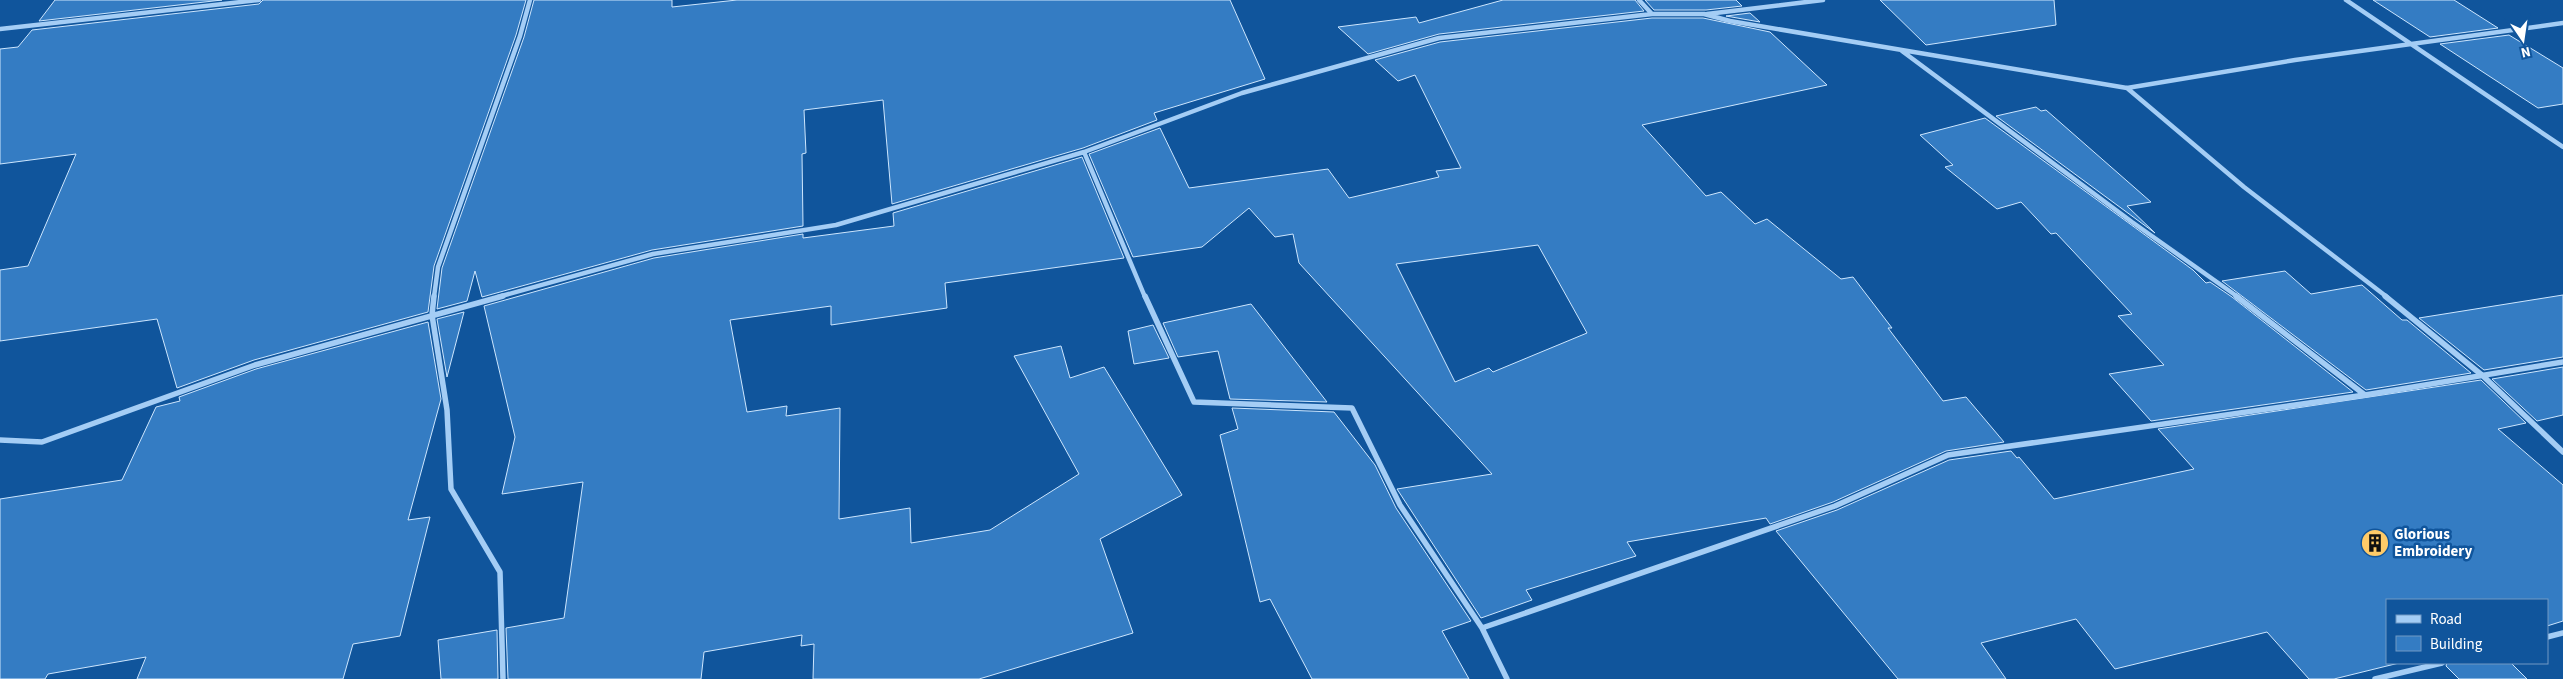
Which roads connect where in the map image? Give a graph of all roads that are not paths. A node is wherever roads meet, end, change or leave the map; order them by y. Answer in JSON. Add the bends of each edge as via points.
{"nodes":[{"id":1,"x":259,"y":0,"type":"edge"},
{"id":2,"x":530,"y":0,"type":"edge"},
{"id":3,"x":1639,"y":0,"type":"edge"},
{"id":4,"x":1823,"y":0,"type":"edge"},
{"id":5,"x":2346,"y":0,"type":"edge"},
{"id":6,"x":1652,"y":14,"type":"junction"},
{"id":7,"x":1704,"y":14,"type":"junction"},
{"id":8,"x":2563,"y":23,"type":"edge"},
{"id":9,"x":0,"y":29,"type":"edge"},
{"id":10,"x":2414,"y":45,"type":"junction"},
{"id":11,"x":1899,"y":49,"type":"junction"},
{"id":12,"x":2127,"y":88,"type":"junction"},
{"id":13,"x":2563,"y":147,"type":"edge"},
{"id":14,"x":1084,"y":152,"type":"junction"},
{"id":15,"x":432,"y":315,"type":"junction"},
{"id":16,"x":2563,"y":362,"type":"edge"},
{"id":17,"x":2483,"y":376,"type":"junction"},
{"id":18,"x":2364,"y":395,"type":"junction"},
{"id":19,"x":0,"y":440,"type":"edge"},
{"id":20,"x":2563,"y":452,"type":"edge"},
{"id":21,"x":1482,"y":628,"type":"junction"},
{"id":22,"x":2563,"y":634,"type":"edge"},
{"id":23,"x":2548,"y":637,"type":"edge"},
{"id":24,"x":2438,"y":664,"type":"edge"},
{"id":25,"x":503,"y":679,"type":"edge"},
{"id":26,"x":1507,"y":679,"type":"edge"},
{"id":27,"x":2375,"y":679,"type":"edge"}],
"edges":[{"from":1,"to":9,"type":"street"},
{"from":2,"to":15,"type":"street","via":[[438,267]]},
{"from":3,"to":6,"type":"street"},
{"from":4,"to":7,"type":"street"},
{"from":5,"to":10,"type":"street"},
{"from":6,"to":7,"type":"street"},
{"from":6,"to":14,"type":"street","via":[[1439,38],[1242,93]]},
{"from":7,"to":11,"type":"street"},
{"from":8,"to":10,"type":"street"},
{"from":10,"to":12,"type":"street","via":[[2295,60]]},
{"from":10,"to":13,"type":"street"},
{"from":11,"to":12,"type":"street"},
{"from":11,"to":18,"type":"street","via":[[2208,275]]},
{"from":12,"to":17,"type":"street","via":[[2244,187],[2405,311]]},
{"from":14,"to":15,"type":"street","via":[[836,225],[653,254]]},
{"from":14,"to":21,"type":"street","via":[[1152,313],[1194,402],[1352,408],[1400,505]]},
{"from":15,"to":19,"type":"street","via":[[255,365],[42,442]]},
{"from":15,"to":25,"type":"street","via":[[447,410],[451,490],[500,572]]},
{"from":16,"to":17,"type":"street"},
{"from":17,"to":18,"type":"street"},
{"from":17,"to":20,"type":"street"},
{"from":18,"to":21,"type":"street","via":[[1948,455],[1835,506]]},
{"from":21,"to":26,"type":"street"},
{"from":22,"to":23,"type":"street"},
{"from":24,"to":27,"type":"street"}]}
